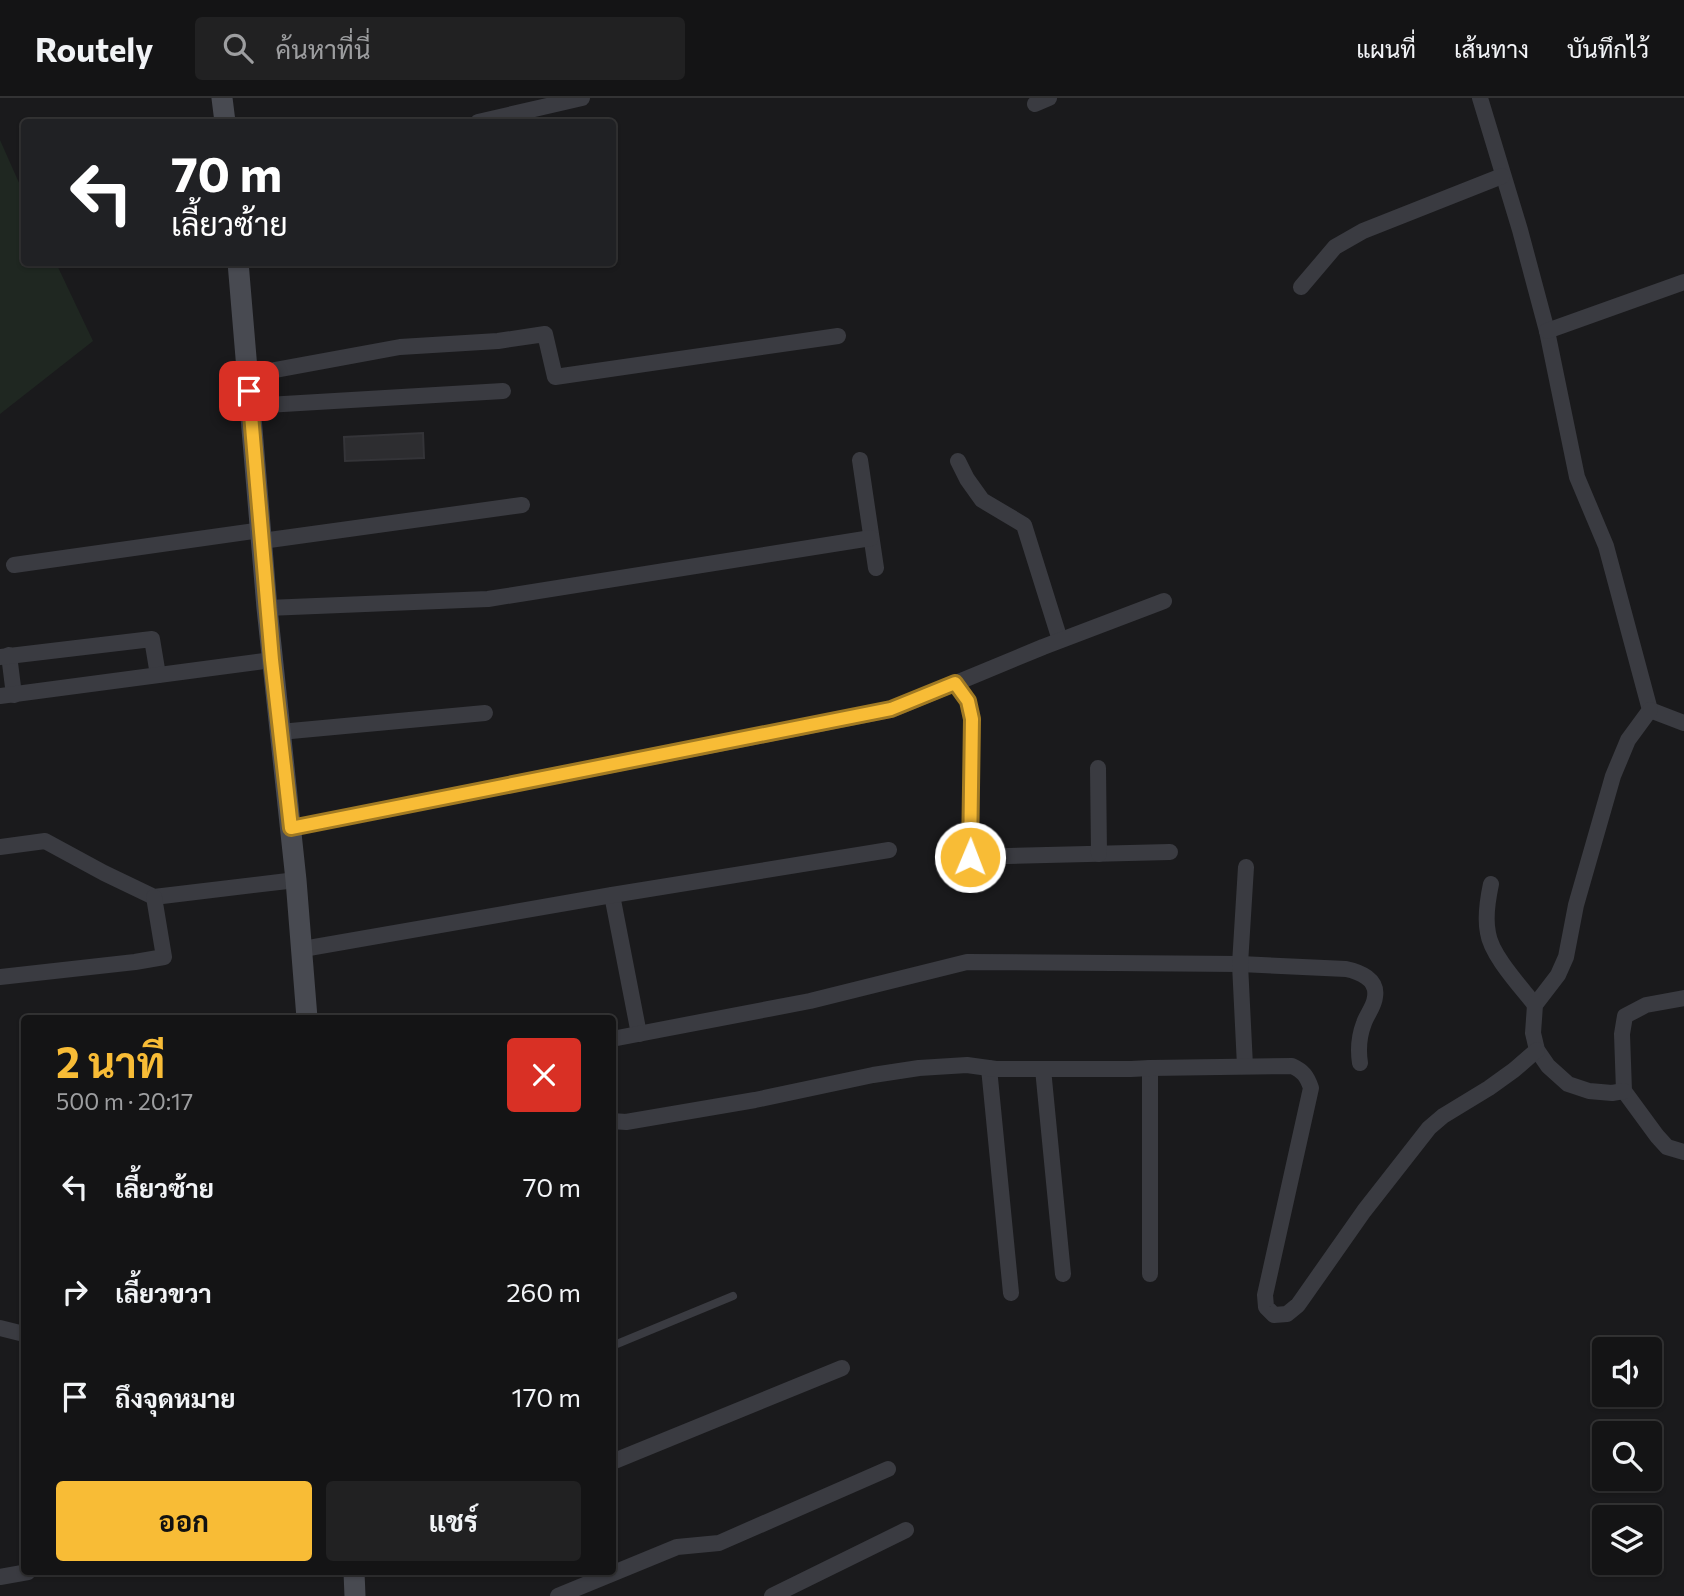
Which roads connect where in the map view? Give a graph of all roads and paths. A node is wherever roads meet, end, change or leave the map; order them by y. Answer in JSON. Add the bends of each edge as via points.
{"nodes":[{"id":1,"x":222,"y":98,"type":"edge"},
{"id":2,"x":582,"y":98,"type":"edge"},
{"id":3,"x":1480,"y":98,"type":"edge"},
{"id":4,"x":225,"y":119,"type":"edge"},
{"id":5,"x":491,"y":119,"type":"edge"},
{"id":6,"x":1502,"y":176,"type":"junction"},
{"id":7,"x":239,"y":266,"type":"edge"},
{"id":8,"x":1684,"y":282,"type":"edge"},
{"id":9,"x":1301,"y":287,"type":"dead end"},
{"id":10,"x":1547,"y":331,"type":"junction"},
{"id":11,"x":838,"y":336,"type":"dead end"},
{"id":12,"x":248,"y":375,"type":"junction"},
{"id":13,"x":503,"y":391,"type":"dead end"},
{"id":14,"x":251,"y":406,"type":"junction"},
{"id":15,"x":860,"y":460,"type":"dead end"},
{"id":16,"x":958,"y":461,"type":"dead end"},
{"id":17,"x":522,"y":505,"type":"dead end"},
{"id":18,"x":261,"y":535,"type":"junction"},
{"id":19,"x":871,"y":538,"type":"junction"},
{"id":20,"x":14,"y":565,"type":"dead end"},
{"id":21,"x":876,"y":568,"type":"dead end"},
{"id":22,"x":1164,"y":601,"type":"dead end"},
{"id":23,"x":267,"y":608,"type":"junction"},
{"id":24,"x":1060,"y":640,"type":"junction"},
{"id":25,"x":5,"y":656,"type":"edge"},
{"id":26,"x":272,"y":660,"type":"junction"},
{"id":27,"x":158,"y":675,"type":"junction"},
{"id":28,"x":955,"y":683,"type":"junction"},
{"id":29,"x":7,"y":695,"type":"edge"},
{"id":30,"x":1650,"y":710,"type":"junction"},
{"id":31,"x":485,"y":713,"type":"dead end"},
{"id":32,"x":1684,"y":723,"type":"edge"},
{"id":33,"x":280,"y":732,"type":"junction"},
{"id":34,"x":1097,"y":768,"type":"dead end"},
{"id":35,"x":291,"y":828,"type":"junction"},
{"id":36,"x":0,"y":847,"type":"edge"},
{"id":37,"x":889,"y":850,"type":"dead end"},
{"id":38,"x":1170,"y":852,"type":"dead end"},
{"id":39,"x":1099,"y":854,"type":"junction"},
{"id":40,"x":1246,"y":867,"type":"dead end"},
{"id":41,"x":296,"y":880,"type":"junction"},
{"id":42,"x":1491,"y":884,"type":"dead end"},
{"id":43,"x":612,"y":895,"type":"junction"},
{"id":44,"x":154,"y":897,"type":"junction"},
{"id":45,"x":303,"y":949,"type":"junction"},
{"id":46,"x":1240,"y":964,"type":"junction"},
{"id":47,"x":0,"y":977,"type":"edge"},
{"id":48,"x":1684,"y":998,"type":"edge"},
{"id":49,"x":1535,"y":1005,"type":"junction"},
{"id":50,"x":307,"y":1015,"type":"edge"},
{"id":51,"x":639,"y":1034,"type":"junction"},
{"id":52,"x":616,"y":1037,"type":"edge"},
{"id":53,"x":1537,"y":1050,"type":"junction"},
{"id":54,"x":1360,"y":1063,"type":"dead end"},
{"id":55,"x":1245,"y":1066,"type":"junction"},
{"id":56,"x":989,"y":1068,"type":"junction"},
{"id":57,"x":1150,"y":1068,"type":"junction"},
{"id":58,"x":1043,"y":1069,"type":"junction"},
{"id":59,"x":1624,"y":1091,"type":"junction"},
{"id":60,"x":616,"y":1121,"type":"edge"},
{"id":61,"x":1684,"y":1152,"type":"edge"},
{"id":62,"x":1063,"y":1274,"type":"dead end"},
{"id":63,"x":1150,"y":1274,"type":"dead end"},
{"id":64,"x":1012,"y":1293,"type":"dead end"},
{"id":65,"x":733,"y":1296,"type":"dead end"},
{"id":66,"x":0,"y":1328,"type":"edge"},
{"id":67,"x":21,"y":1333,"type":"edge"},
{"id":68,"x":616,"y":1344,"type":"edge"},
{"id":69,"x":842,"y":1368,"type":"dead end"},
{"id":70,"x":616,"y":1460,"type":"edge"},
{"id":71,"x":888,"y":1469,"type":"dead end"},
{"id":72,"x":906,"y":1530,"type":"dead end"},
{"id":73,"x":616,"y":1572,"type":"edge"},
{"id":74,"x":21,"y":1573,"type":"edge"},
{"id":75,"x":354,"y":1575,"type":"edge"},
{"id":76,"x":608,"y":1575,"type":"edge"},
{"id":77,"x":0,"y":1577,"type":"edge"},
{"id":78,"x":355,"y":1596,"type":"edge"},
{"id":79,"x":558,"y":1596,"type":"edge"},
{"id":80,"x":772,"y":1596,"type":"edge"}],
"edges":[{"from":1,"to":4,"type":"street"},
{"from":2,"to":5,"type":"street"},
{"from":3,"to":6,"type":"street"},
{"from":6,"to":9,"type":"street","via":[[1363,231],[1335,247]]},
{"from":6,"to":10,"type":"street"},
{"from":7,"to":12,"type":"street"},
{"from":8,"to":10,"type":"street"},
{"from":10,"to":30,"type":"street","via":[[1577,477],[1606,546]]},
{"from":11,"to":12,"type":"street","via":[[555,377],[545,334],[400,347]]},
{"from":12,"to":14,"type":"street"},
{"from":13,"to":14,"type":"street"},
{"from":14,"to":18,"type":"street"},
{"from":15,"to":19,"type":"street"},
{"from":16,"to":24,"type":"street","via":[[982,500],[1024,526]]},
{"from":17,"to":18,"type":"street"},
{"from":18,"to":20,"type":"street"},
{"from":18,"to":23,"type":"street"},
{"from":19,"to":21,"type":"street"},
{"from":19,"to":23,"type":"street","via":[[488,599]]},
{"from":22,"to":24,"type":"street"},
{"from":23,"to":26,"type":"street"},
{"from":24,"to":28,"type":"street"},
{"from":25,"to":27,"type":"street","via":[[152,639]]},
{"from":25,"to":29,"type":"street"},
{"from":26,"to":27,"type":"street"},
{"from":26,"to":33,"type":"street"},
{"from":27,"to":29,"type":"street"},
{"from":28,"to":35,"type":"street","via":[[891,709]]},
{"from":28,"to":39,"type":"street","via":[[968,701],[972,719],[970,857]]},
{"from":30,"to":32,"type":"street"},
{"from":30,"to":49,"type":"street","via":[[1628,740],[1613,776],[1566,957]]},
{"from":31,"to":33,"type":"street"},
{"from":33,"to":35,"type":"street"},
{"from":34,"to":39,"type":"street"},
{"from":35,"to":41,"type":"street"},
{"from":36,"to":44,"type":"street","via":[[45,841]]},
{"from":37,"to":43,"type":"street"},
{"from":38,"to":39,"type":"street"},
{"from":40,"to":46,"type":"street"},
{"from":41,"to":44,"type":"street"},
{"from":41,"to":45,"type":"street"},
{"from":42,"to":49,"type":"street","via":[[1488,934],[1501,963]]},
{"from":43,"to":45,"type":"street"},
{"from":43,"to":51,"type":"street"},
{"from":44,"to":47,"type":"street","via":[[164,957]]},
{"from":45,"to":50,"type":"street"},
{"from":46,"to":51,"type":"street","via":[[967,962],[810,1001]]},
{"from":46,"to":54,"type":"street","via":[[1346,969],[1370,979],[1375,998],[1361,1033]]},
{"from":46,"to":55,"type":"street"},
{"from":48,"to":59,"type":"street","via":[[1646,1005],[1625,1016]]},
{"from":49,"to":53,"type":"street"},
{"from":51,"to":52,"type":"street"},
{"from":53,"to":55,"type":"street","via":[[1429,1128],[1298,1305],[1287,1314],[1274,1315],[1266,1307],[1265,1295],[1311,1088],[1302,1071],[1292,1066]]},
{"from":53,"to":59,"type":"street","via":[[1568,1084],[1589,1091]]},
{"from":55,"to":57,"type":"street"},
{"from":56,"to":58,"type":"street"},
{"from":56,"to":60,"type":"street","via":[[919,1068]]},
{"from":56,"to":64,"type":"street"},
{"from":57,"to":58,"type":"street"},
{"from":57,"to":63,"type":"street"},
{"from":58,"to":62,"type":"street"},
{"from":59,"to":61,"type":"street","via":[[1667,1147]]},
{"from":65,"to":68,"type":"lane"},
{"from":66,"to":67,"type":"street"},
{"from":69,"to":70,"type":"street"},
{"from":71,"to":73,"type":"street","via":[[719,1543],[677,1546]]},
{"from":72,"to":80,"type":"street"},
{"from":74,"to":77,"type":"street"},
{"from":75,"to":78,"type":"street"},
{"from":76,"to":79,"type":"street"}]}
